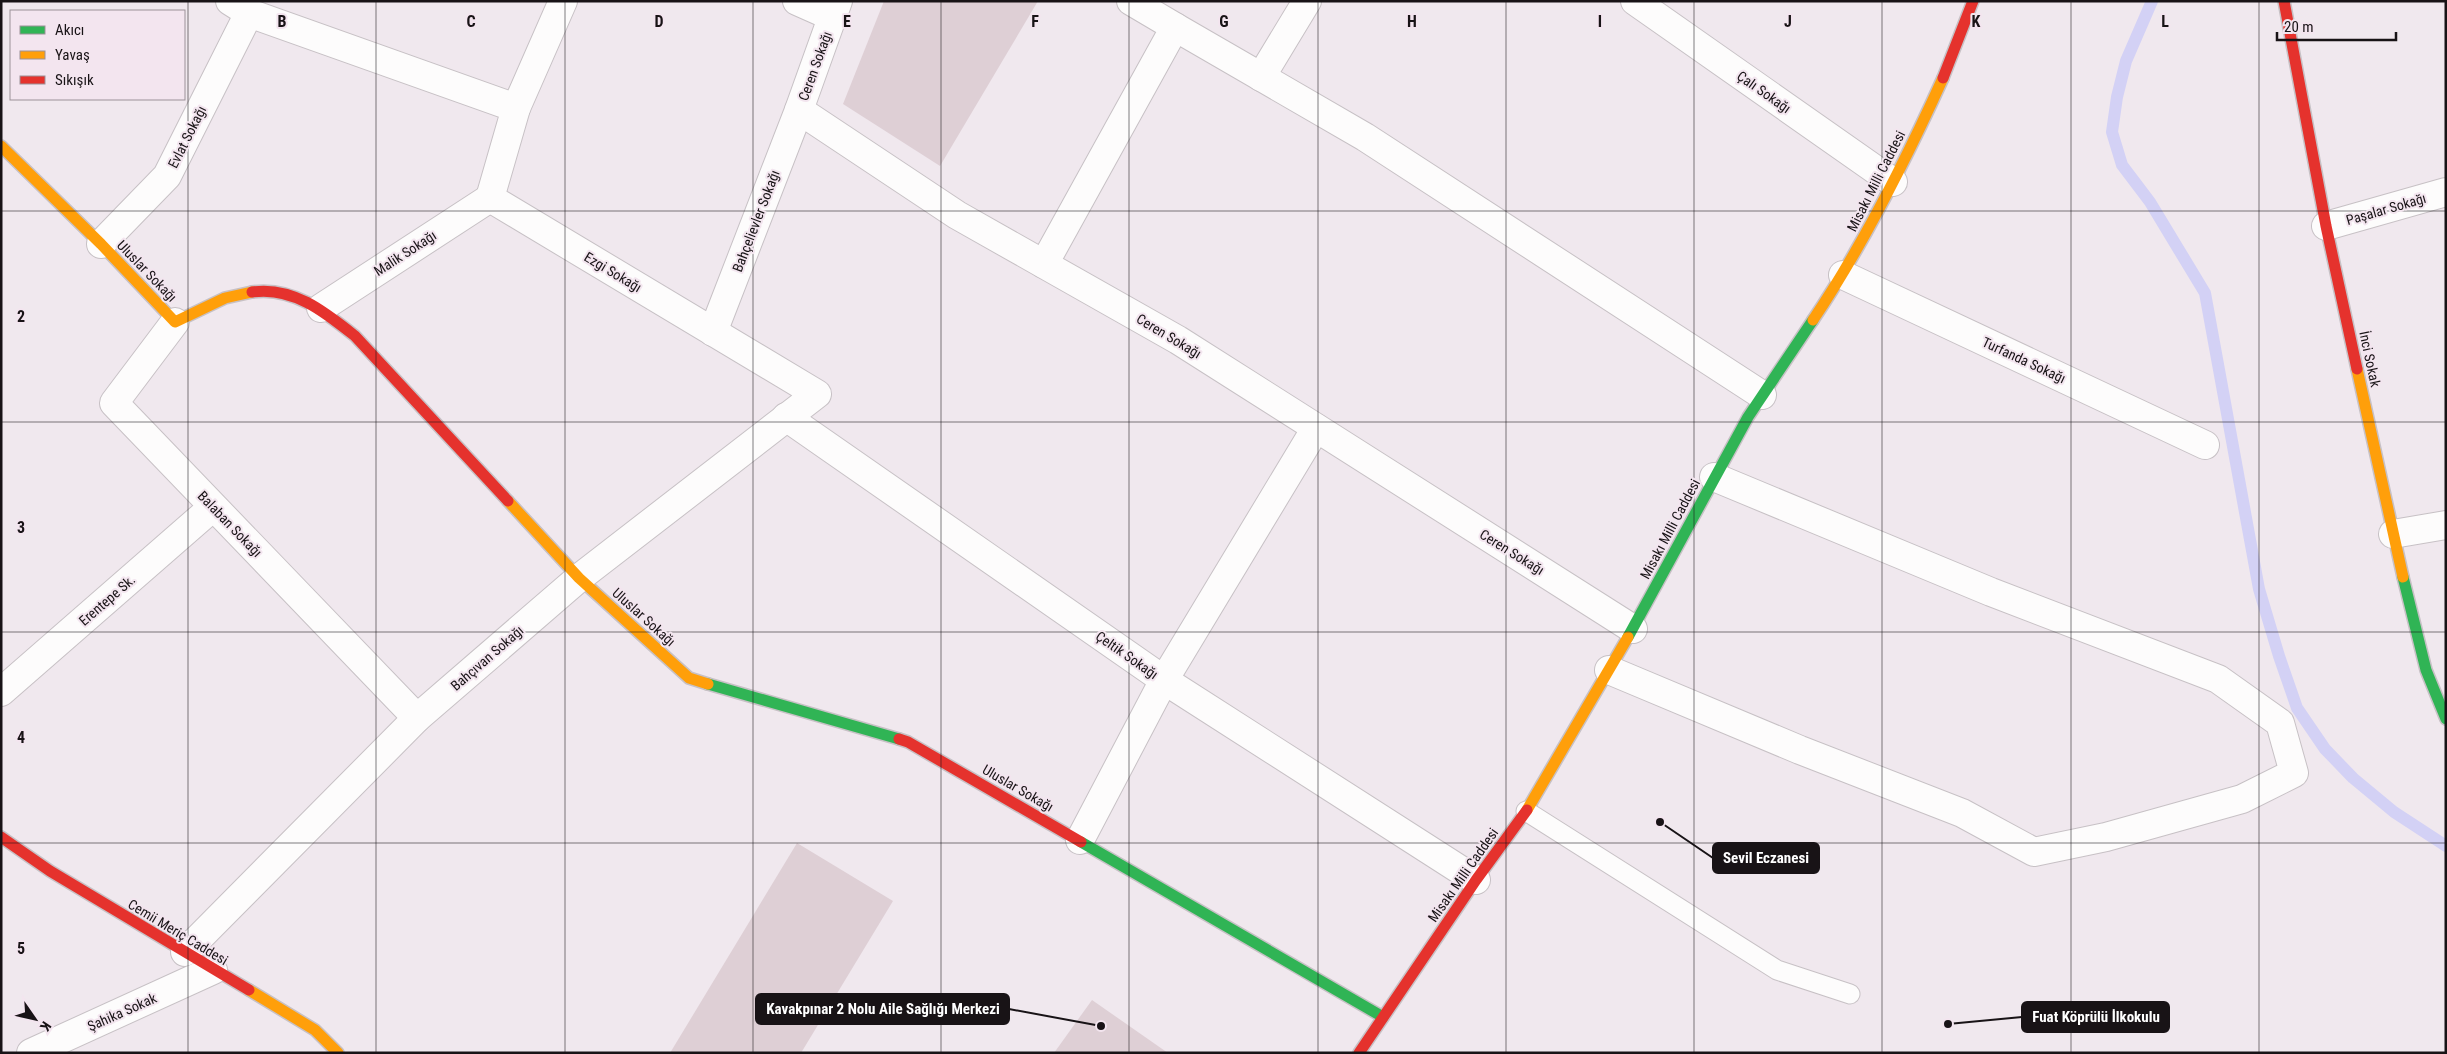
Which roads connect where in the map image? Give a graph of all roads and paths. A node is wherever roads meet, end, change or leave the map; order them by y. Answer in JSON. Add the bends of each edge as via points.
{"nodes":[{"id":1,"x":563,"y":1,"type":"edge"},
{"id":2,"x":797,"y":1,"type":"edge"},
{"id":3,"x":1131,"y":1,"type":"edge"},
{"id":4,"x":1307,"y":1,"type":"edge"},
{"id":5,"x":1635,"y":1,"type":"edge"},
{"id":6,"x":1973,"y":1,"type":"edge"},
{"id":7,"x":2284,"y":1,"type":"edge"},
{"id":8,"x":240,"y":7,"type":"edge"},
{"id":9,"x":836,"y":9,"type":"edge"},
{"id":10,"x":1175,"y":27,"type":"junction"},
{"id":11,"x":1261,"y":77,"type":"junction"},
{"id":12,"x":516,"y":108,"type":"junction"},
{"id":13,"x":799,"y":110,"type":"junction"},
{"id":14,"x":1,"y":146,"type":"edge"},
{"id":15,"x":1892,"y":182,"type":"junction"},
{"id":16,"x":2446,"y":192,"type":"edge"},
{"id":17,"x":490,"y":198,"type":"junction"},
{"id":18,"x":2326,"y":226,"type":"junction"},
{"id":19,"x":101,"y":244,"type":"junction"},
{"id":20,"x":1044,"y":264,"type":"junction"},
{"id":21,"x":1843,"y":275,"type":"junction"},
{"id":22,"x":321,"y":308,"type":"junction"},
{"id":23,"x":175,"y":322,"type":"junction"},
{"id":24,"x":713,"y":332,"type":"junction"},
{"id":25,"x":816,"y":394,"type":"joint"},
{"id":26,"x":1762,"y":395,"type":"junction"},
{"id":27,"x":786,"y":417,"type":"junction"},
{"id":28,"x":1316,"y":428,"type":"junction"},
{"id":29,"x":2205,"y":445,"type":"dead end"},
{"id":30,"x":1714,"y":477,"type":"junction"},
{"id":31,"x":213,"y":507,"type":"junction"},
{"id":32,"x":2446,"y":525,"type":"edge"},
{"id":33,"x":2393,"y":534,"type":"junction"},
{"id":34,"x":579,"y":578,"type":"junction"},
{"id":35,"x":1633,"y":629,"type":"junction"},
{"id":36,"x":1609,"y":670,"type":"junction"},
{"id":37,"x":1164,"y":680,"type":"junction"},
{"id":38,"x":1,"y":692,"type":"edge"},
{"id":39,"x":417,"y":718,"type":"junction"},
{"id":40,"x":2446,"y":719,"type":"edge"},
{"id":41,"x":1526,"y":811,"type":"junction"},
{"id":42,"x":1,"y":837,"type":"edge"},
{"id":43,"x":1080,"y":840,"type":"junction"},
{"id":44,"x":1476,"y":880,"type":"junction"},
{"id":45,"x":184,"y":952,"type":"junction"},
{"id":46,"x":213,"y":970,"type":"junction"},
{"id":47,"x":1850,"y":994,"type":"dead end"},
{"id":48,"x":1383,"y":1017,"type":"junction"},
{"id":49,"x":31,"y":1053,"type":"edge"},
{"id":50,"x":338,"y":1053,"type":"edge"},
{"id":51,"x":1359,"y":1053,"type":"edge"}],
"edges":[{"from":1,"to":12,"type":"street"},
{"from":2,"to":9,"type":"street"},
{"from":3,"to":10,"type":"street"},
{"from":4,"to":11,"type":"street"},
{"from":5,"to":15,"type":"street","name":"Çalı Sokağı"},
{"from":6,"to":15,"type":"street","name":"Misakı Milli Caddesi","via":[[1948,66]]},
{"from":7,"to":18,"type":"street","name":"İnci Sokak"},
{"from":8,"to":12,"type":"street"},
{"from":8,"to":19,"type":"street","name":"Evlat Sokağı","via":[[167,176]]},
{"from":9,"to":13,"type":"street","name":"Ceren Sokağı"},
{"from":10,"to":11,"type":"street"},
{"from":10,"to":20,"type":"street"},
{"from":11,"to":26,"type":"street","via":[[1365,138]]},
{"from":12,"to":17,"type":"street"},
{"from":13,"to":20,"type":"street","name":"Ceren Sokağı","via":[[957,215]]},
{"from":13,"to":24,"type":"street","name":"Bahçelievler Sokağı"},
{"from":14,"to":19,"type":"street","name":"Uluslar Sokağı"},
{"from":15,"to":21,"type":"street","name":"Misakı Milli Caddesi"},
{"from":16,"to":18,"type":"street","name":"Paşalar Sokağı"},
{"from":17,"to":22,"type":"street","name":"Malik Sokağı"},
{"from":17,"to":24,"type":"street","name":"Ezgi Sokağı"},
{"from":18,"to":33,"type":"street","name":"İnci Sokak"},
{"from":19,"to":23,"type":"street","name":"Uluslar Sokağı"},
{"from":20,"to":28,"type":"street","name":"Ceren Sokağı","via":[[1178,340]]},
{"from":21,"to":26,"type":"street","name":"Misakı Milli Caddesi"},
{"from":21,"to":29,"type":"street","name":"Turfanda Sokağı"},
{"from":22,"to":23,"type":"street","name":"Uluslar Sokağı","via":[[283,291],[242,293]]},
{"from":22,"to":34,"type":"street","name":"Uluslar Sokağı","via":[[355,336]]},
{"from":23,"to":31,"type":"street","name":"Balaban Sokağı","via":[[114,403]]},
{"from":24,"to":25,"type":"street","name":"Ezgi Sokağı"},
{"from":25,"to":27,"type":"street","name":"Bahçıvan Sokağı"},
{"from":26,"to":30,"type":"street","name":"Misakı Milli Caddesi"},
{"from":27,"to":34,"type":"street","name":"Bahçıvan Sokağı"},
{"from":27,"to":37,"type":"street","name":"Çeltik Sokağı"},
{"from":28,"to":35,"type":"street","name":"Ceren Sokağı"},
{"from":28,"to":37,"type":"street"},
{"from":30,"to":35,"type":"street","name":"Misakı Milli Caddesi"},
{"from":30,"to":36,"type":"street","via":[[1991,592],[2218,679],[2280,723],[2294,772],[2242,799],[2106,837],[2034,852],[1962,813]]},
{"from":31,"to":38,"type":"street","name":"Erentepe Sk."},
{"from":31,"to":39,"type":"street","name":"Balaban Sokağı"},
{"from":32,"to":33,"type":"street"},
{"from":33,"to":40,"type":"street","name":"İnci Sokak","via":[[2426,670]]},
{"from":34,"to":39,"type":"street","name":"Bahçıvan Sokağı"},
{"from":34,"to":43,"type":"street","name":"Uluslar Sokağı","via":[[689,678],[908,742]]},
{"from":35,"to":36,"type":"street","name":"Misakı Milli Caddesi"},
{"from":36,"to":41,"type":"street","name":"Misakı Milli Caddesi"},
{"from":37,"to":43,"type":"street"},
{"from":37,"to":44,"type":"street","name":"Çeltik Sokağı"},
{"from":39,"to":45,"type":"street","name":"Bahçıvan Sokağı"},
{"from":41,"to":44,"type":"street","name":"Misakı Milli Caddesi"},
{"from":41,"to":47,"type":"lane","via":[[1777,970]]},
{"from":42,"to":45,"type":"street","name":"Cemii Meriç Caddesi","via":[[50,871]]},
{"from":43,"to":48,"type":"street","name":"Uluslar Sokağı"},
{"from":44,"to":48,"type":"street","name":"Misakı Milli Caddesi"},
{"from":45,"to":46,"type":"street","name":"Cemii Meriç Caddesi"},
{"from":46,"to":49,"type":"street","name":"Şahika Sokak"},
{"from":46,"to":50,"type":"street","name":"Cemii Meriç Caddesi","via":[[315,1030]]},
{"from":48,"to":51,"type":"street","name":"Misakı Milli Caddesi"}]}
